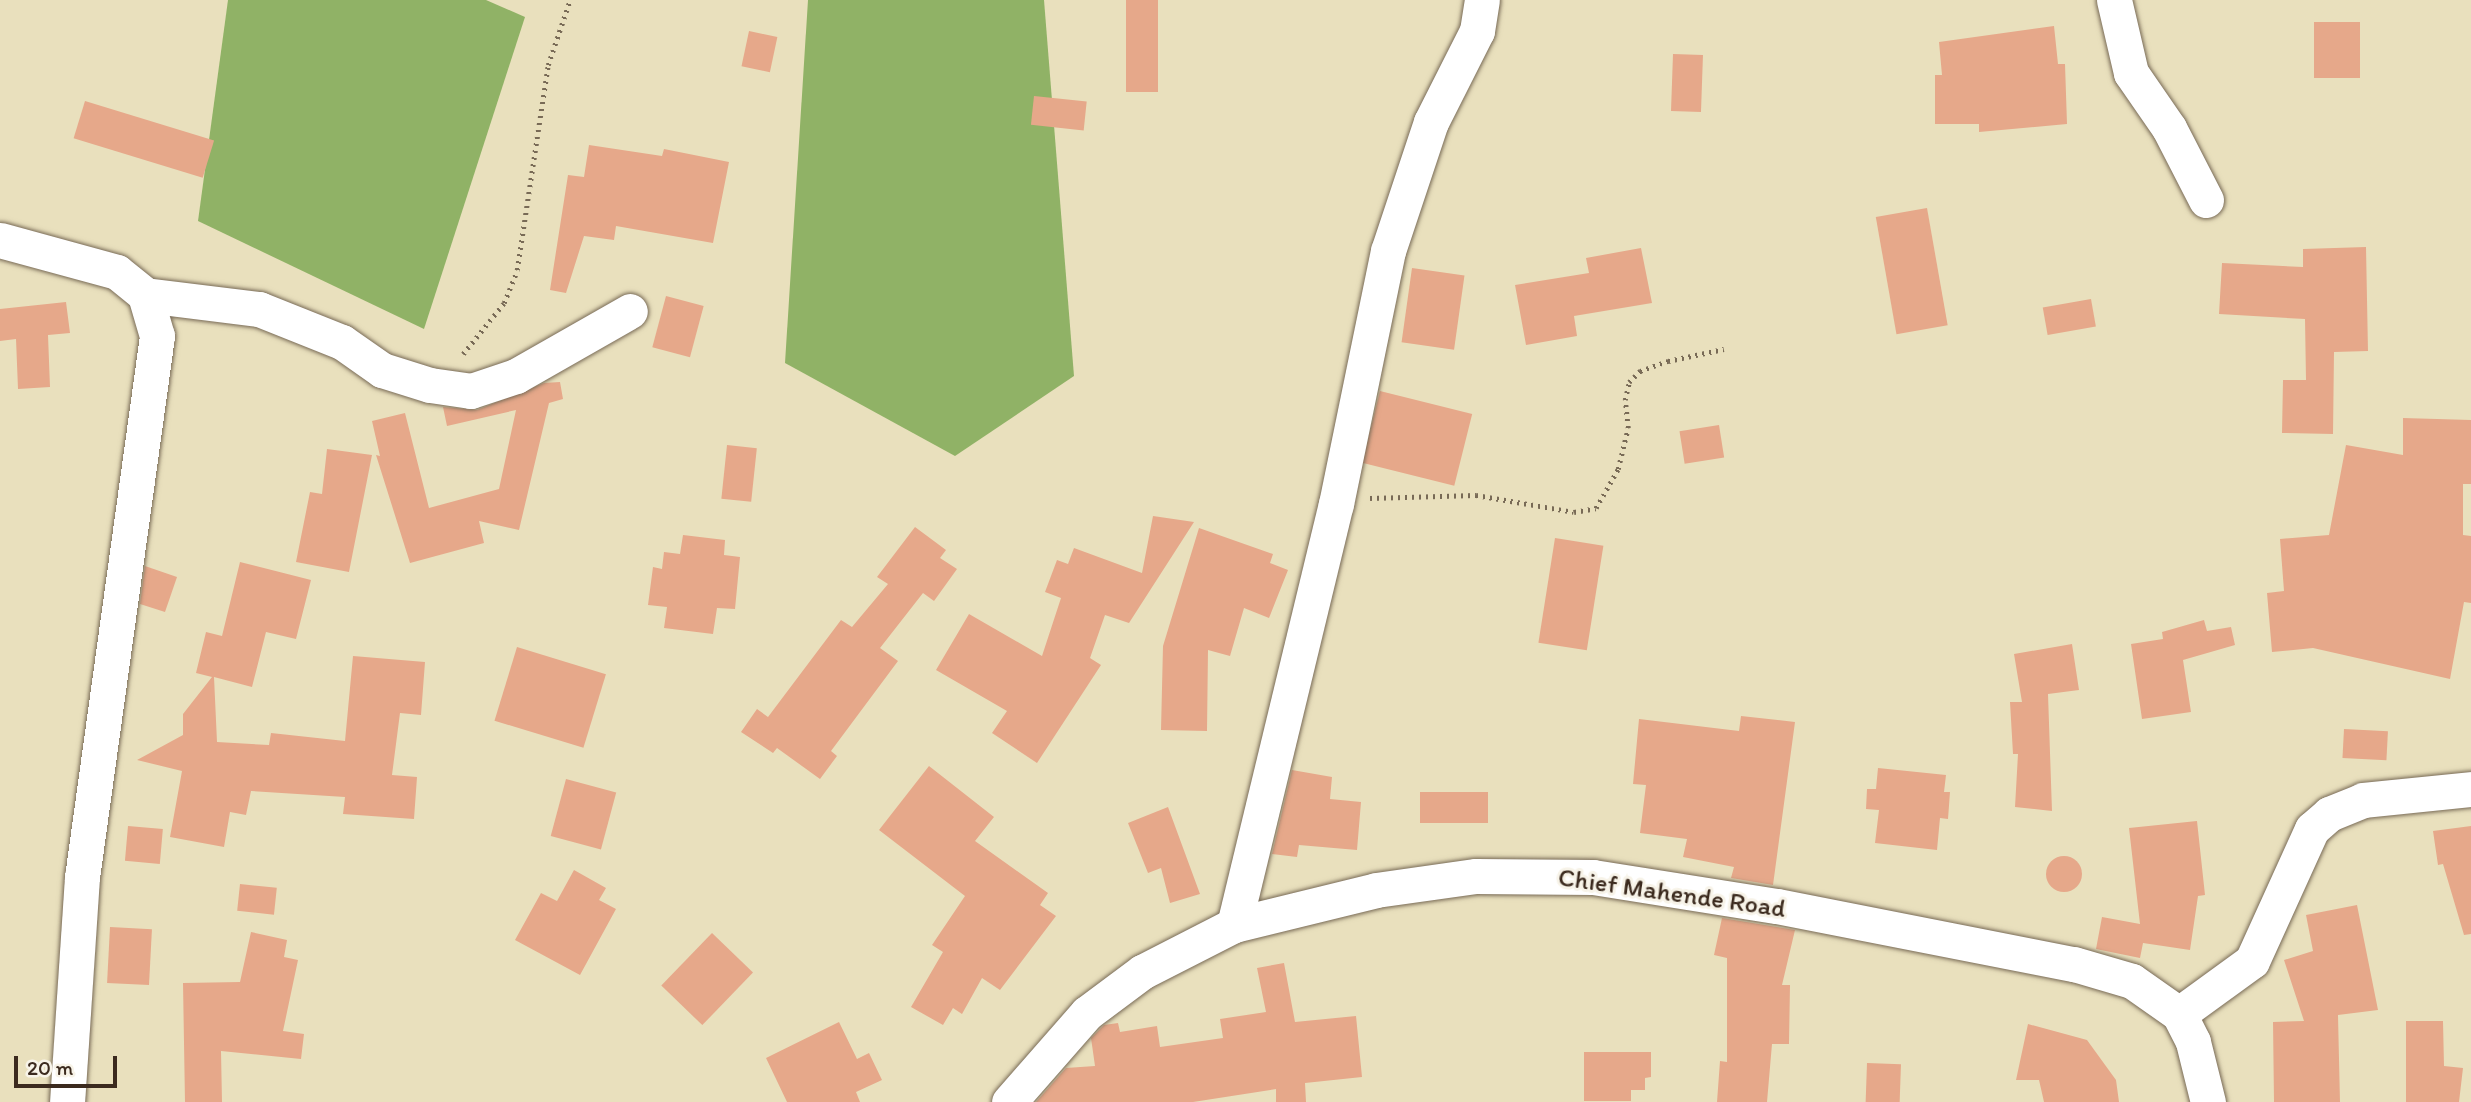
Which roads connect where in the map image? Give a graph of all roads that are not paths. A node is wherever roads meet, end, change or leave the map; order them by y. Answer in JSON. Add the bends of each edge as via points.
{"nodes":[{"id":1,"x":1482,"y":0,"type":"edge"},
{"id":2,"x":2114,"y":0,"type":"edge"},
{"id":3,"x":2206,"y":200,"type":"dead end"},
{"id":4,"x":0,"y":240,"type":"edge"},
{"id":5,"x":145,"y":295,"type":"junction"},
{"id":6,"x":630,"y":312,"type":"dead end"},
{"id":7,"x":2471,"y":789,"type":"edge"},
{"id":8,"x":1234,"y":925,"type":"junction"},
{"id":9,"x":2179,"y":1014,"type":"junction"},
{"id":10,"x":67,"y":1102,"type":"edge"},
{"id":11,"x":1009,"y":1102,"type":"edge"},
{"id":12,"x":2208,"y":1102,"type":"edge"}],
"edges":[{"from":1,"to":8,"type":"street","via":[[1477,32],[1431,122],[1388,251],[1336,504]]},
{"from":2,"to":3,"type":"street","via":[[2131,73],[2169,128]]},
{"from":4,"to":5,"type":"street","via":[[117,272]]},
{"from":5,"to":6,"type":"street","via":[[259,309],[342,342],[382,370],[430,385],[471,391],[516,376]]},
{"from":5,"to":10,"type":"street","via":[[157,336],[82,877]]},
{"from":7,"to":9,"type":"street","via":[[2363,800],[2329,814],[2312,829],[2252,961]]},
{"from":8,"to":9,"type":"street","name":"Chief Mahende Road","via":[[1376,890],[1476,876],[1593,877],[1777,906],[2074,964],[2132,981]]},
{"from":8,"to":11,"type":"street","name":"Chief Mahende Road","via":[[1142,972],[1087,1013]]},
{"from":9,"to":12,"type":"street","via":[[2193,1042]]}]}
